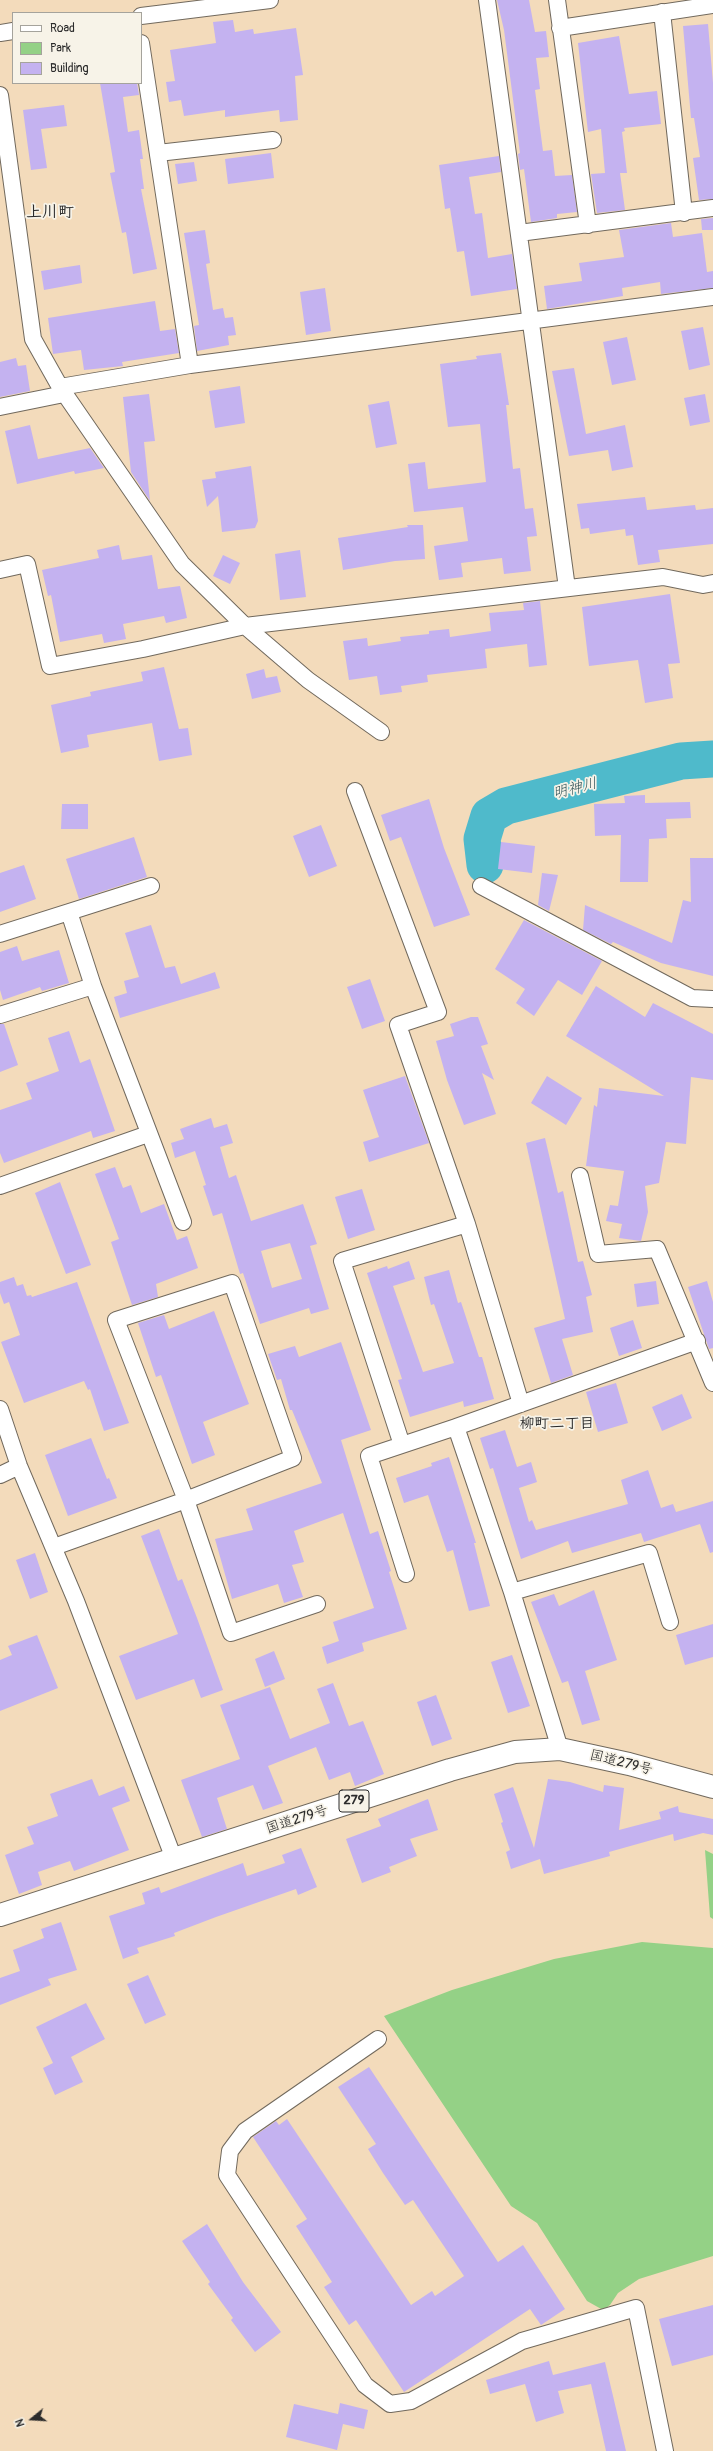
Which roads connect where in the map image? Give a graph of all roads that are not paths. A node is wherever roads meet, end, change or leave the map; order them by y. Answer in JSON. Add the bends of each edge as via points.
{"nodes":[{"id":1,"x":270,"y":0,"type":"edge"},
{"id":2,"x":487,"y":0,"type":"edge"},
{"id":3,"x":557,"y":0,"type":"edge"},
{"id":4,"x":713,"y":5,"type":"edge"},
{"id":5,"x":662,"y":12,"type":"junction"},
{"id":6,"x":142,"y":16,"type":"edge"},
{"id":7,"x":560,"y":28,"type":"junction"},
{"id":8,"x":12,"y":31,"type":"edge"},
{"id":9,"x":0,"y":33,"type":"edge"},
{"id":10,"x":142,"y":49,"type":"edge"},
{"id":11,"x":0,"y":95,"type":"edge"},
{"id":12,"x":273,"y":140,"type":"dead end"},
{"id":13,"x":158,"y":153,"type":"junction"},
{"id":14,"x":713,"y":208,"type":"edge"},
{"id":15,"x":684,"y":213,"type":"junction"},
{"id":16,"x":588,"y":225,"type":"junction"},
{"id":17,"x":519,"y":233,"type":"junction"},
{"id":18,"x":713,"y":297,"type":"edge"},
{"id":19,"x":530,"y":321,"type":"junction"},
{"id":20,"x":190,"y":365,"type":"junction"},
{"id":21,"x":62,"y":390,"type":"junction"},
{"id":22,"x":0,"y":407,"type":"edge"},
{"id":23,"x":0,"y":570,"type":"edge"},
{"id":24,"x":713,"y":583,"type":"edge"},
{"id":25,"x":567,"y":588,"type":"junction"},
{"id":26,"x":245,"y":626,"type":"junction"},
{"id":27,"x":381,"y":732,"type":"dead end"},
{"id":28,"x":355,"y":791,"type":"dead end"},
{"id":29,"x":151,"y":886,"type":"dead end"},
{"id":30,"x":481,"y":886,"type":"dead end"},
{"id":31,"x":69,"y":912,"type":"junction"},
{"id":32,"x":0,"y":934,"type":"edge"},
{"id":33,"x":93,"y":986,"type":"junction"},
{"id":34,"x":713,"y":999,"type":"edge"},
{"id":35,"x":0,"y":1015,"type":"edge"},
{"id":36,"x":148,"y":1134,"type":"junction"},
{"id":37,"x":580,"y":1176,"type":"dead end"},
{"id":38,"x":0,"y":1186,"type":"edge"},
{"id":39,"x":183,"y":1222,"type":"dead end"},
{"id":40,"x":467,"y":1224,"type":"junction"},
{"id":41,"x":697,"y":1341,"type":"junction"},
{"id":42,"x":713,"y":1383,"type":"edge"},
{"id":43,"x":521,"y":1404,"type":"junction"},
{"id":44,"x":0,"y":1409,"type":"edge"},
{"id":45,"x":456,"y":1427,"type":"junction"},
{"id":46,"x":402,"y":1445,"type":"junction"},
{"id":47,"x":19,"y":1466,"type":"junction"},
{"id":48,"x":0,"y":1474,"type":"edge"},
{"id":49,"x":186,"y":1500,"type":"junction"},
{"id":50,"x":54,"y":1547,"type":"junction"},
{"id":51,"x":406,"y":1574,"type":"dead end"},
{"id":52,"x":512,"y":1592,"type":"junction"},
{"id":53,"x":317,"y":1604,"type":"dead end"},
{"id":54,"x":670,"y":1622,"type":"dead end"},
{"id":55,"x":560,"y":1748,"type":"junction"},
{"id":56,"x":713,"y":1787,"type":"edge"},
{"id":57,"x":174,"y":1859,"type":"junction"},
{"id":58,"x":0,"y":1915,"type":"edge"},
{"id":59,"x":378,"y":2039,"type":"dead end"},
{"id":60,"x":665,"y":2451,"type":"edge"}],
"edges":[{"from":1,"to":6,"type":"street"},
{"from":2,"to":17,"type":"street"},
{"from":3,"to":7,"type":"street"},
{"from":4,"to":5,"type":"street"},
{"from":5,"to":7,"type":"street"},
{"from":5,"to":15,"type":"street"},
{"from":7,"to":16,"type":"street"},
{"from":8,"to":9,"type":"street"},
{"from":10,"to":13,"type":"street"},
{"from":11,"to":21,"type":"street","via":[[33,339]]},
{"from":12,"to":13,"type":"street"},
{"from":13,"to":20,"type":"street"},
{"from":14,"to":15,"type":"street"},
{"from":15,"to":16,"type":"street"},
{"from":16,"to":17,"type":"street"},
{"from":17,"to":19,"type":"street"},
{"from":18,"to":19,"type":"street"},
{"from":19,"to":20,"type":"street"},
{"from":19,"to":25,"type":"street"},
{"from":20,"to":21,"type":"street"},
{"from":21,"to":22,"type":"street"},
{"from":21,"to":26,"type":"street","via":[[182,564]]},
{"from":23,"to":26,"type":"street","via":[[27,564],[50,666],[143,649]]},
{"from":24,"to":25,"type":"street","via":[[703,585],[663,577]]},
{"from":25,"to":26,"type":"street"},
{"from":26,"to":27,"type":"street","via":[[308,680]]},
{"from":28,"to":40,"type":"street","via":[[438,1012],[398,1025]]},
{"from":29,"to":31,"type":"street"},
{"from":30,"to":34,"type":"street","via":[[692,998]]},
{"from":31,"to":32,"type":"street"},
{"from":31,"to":33,"type":"street"},
{"from":33,"to":35,"type":"street"},
{"from":33,"to":36,"type":"street"},
{"from":36,"to":38,"type":"street"},
{"from":36,"to":39,"type":"street"},
{"from":37,"to":41,"type":"street","via":[[598,1254],[658,1249]]},
{"from":40,"to":43,"type":"street"},
{"from":40,"to":46,"type":"street","via":[[342,1261]]},
{"from":41,"to":42,"type":"street"},
{"from":41,"to":43,"type":"street"},
{"from":43,"to":45,"type":"street"},
{"from":44,"to":47,"type":"street"},
{"from":45,"to":46,"type":"street"},
{"from":45,"to":52,"type":"street"},
{"from":46,"to":51,"type":"street","via":[[369,1456]]},
{"from":47,"to":48,"type":"street"},
{"from":47,"to":50,"type":"street"},
{"from":49,"to":49,"type":"street","via":[[293,1458],[232,1283],[116,1320]]},
{"from":49,"to":50,"type":"street"},
{"from":49,"to":53,"type":"street","via":[[231,1632]]},
{"from":50,"to":57,"type":"street"},
{"from":52,"to":54,"type":"street","via":[[649,1554]]},
{"from":52,"to":55,"type":"street"},
{"from":55,"to":56,"type":"highway","name":"国道279号","number":"279"},
{"from":55,"to":57,"type":"highway","name":"国道279号","number":"279","via":[[515,1752],[450,1770]]},
{"from":57,"to":58,"type":"highway","name":"国道279号","number":"279"},
{"from":59,"to":60,"type":"street","via":[[245,2131],[230,2150],[227,2175],[365,2385],[390,2404],[411,2401],[522,2341],[636,2308]]}]}
